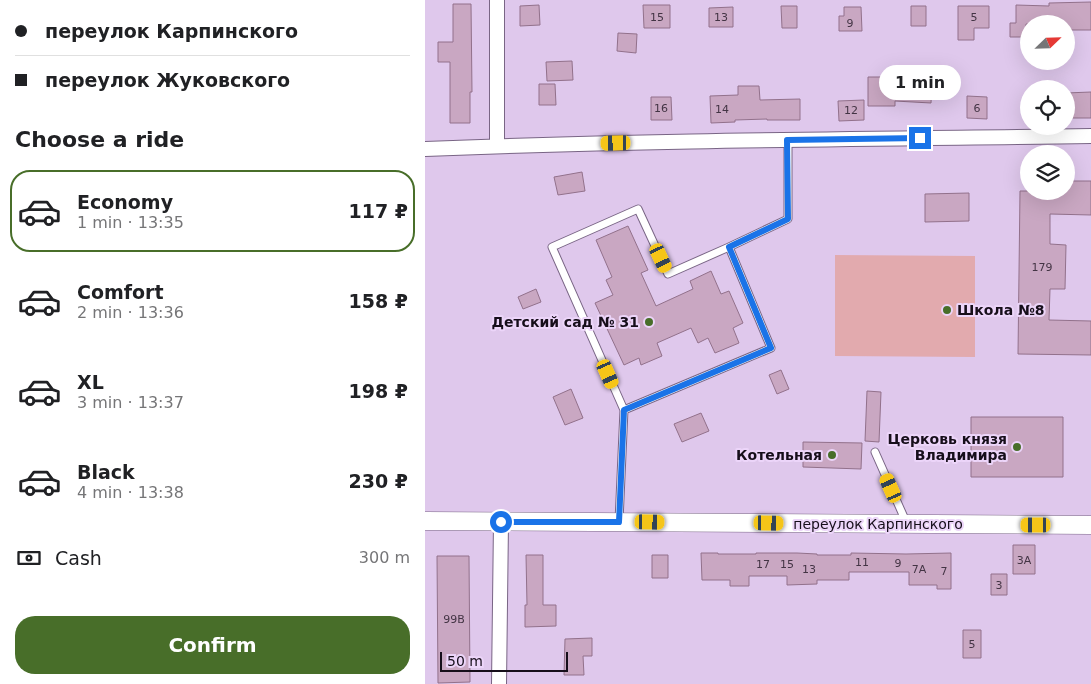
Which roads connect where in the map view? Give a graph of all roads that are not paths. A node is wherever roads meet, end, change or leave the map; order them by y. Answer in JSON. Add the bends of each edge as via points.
{"nodes":[{"id":1,"x":497,"y":0,"type":"edge"},
{"id":2,"x":1091,"y":136,"type":"edge"},
{"id":3,"x":787,"y":140,"type":"junction"},
{"id":4,"x":497,"y":146,"type":"junction"},
{"id":5,"x":425,"y":149,"type":"edge"},
{"id":6,"x":729,"y":247,"type":"junction"},
{"id":7,"x":624,"y":410,"type":"junction"},
{"id":8,"x":875,"y":452,"type":"dead end"},
{"id":9,"x":425,"y":521,"type":"edge"},
{"id":10,"x":501,"y":522,"type":"junction"},
{"id":11,"x":619,"y":522,"type":"junction"},
{"id":12,"x":907,"y":524,"type":"junction"},
{"id":13,"x":1091,"y":525,"type":"edge"},
{"id":14,"x":499,"y":684,"type":"edge"}],
"edges":[{"from":1,"to":4,"type":"street"},
{"from":2,"to":3,"type":"street"},
{"from":3,"to":4,"type":"street"},
{"from":3,"to":6,"type":"lane","via":[[788,219]]},
{"from":4,"to":5,"type":"street"},
{"from":6,"to":7,"type":"lane","via":[[771,348]]},
{"from":6,"to":7,"type":"lane","via":[[668,274],[639,209],[552,247]]},
{"from":7,"to":11,"type":"lane"},
{"from":8,"to":12,"type":"lane"},
{"from":9,"to":10,"type":"street","name":"переулок Карпинского"},
{"from":10,"to":11,"type":"street","name":"переулок Карпинского"},
{"from":10,"to":14,"type":"street"},
{"from":11,"to":12,"type":"street","name":"переулок Карпинского"},
{"from":12,"to":13,"type":"street","name":"переулок Карпинского"}]}
